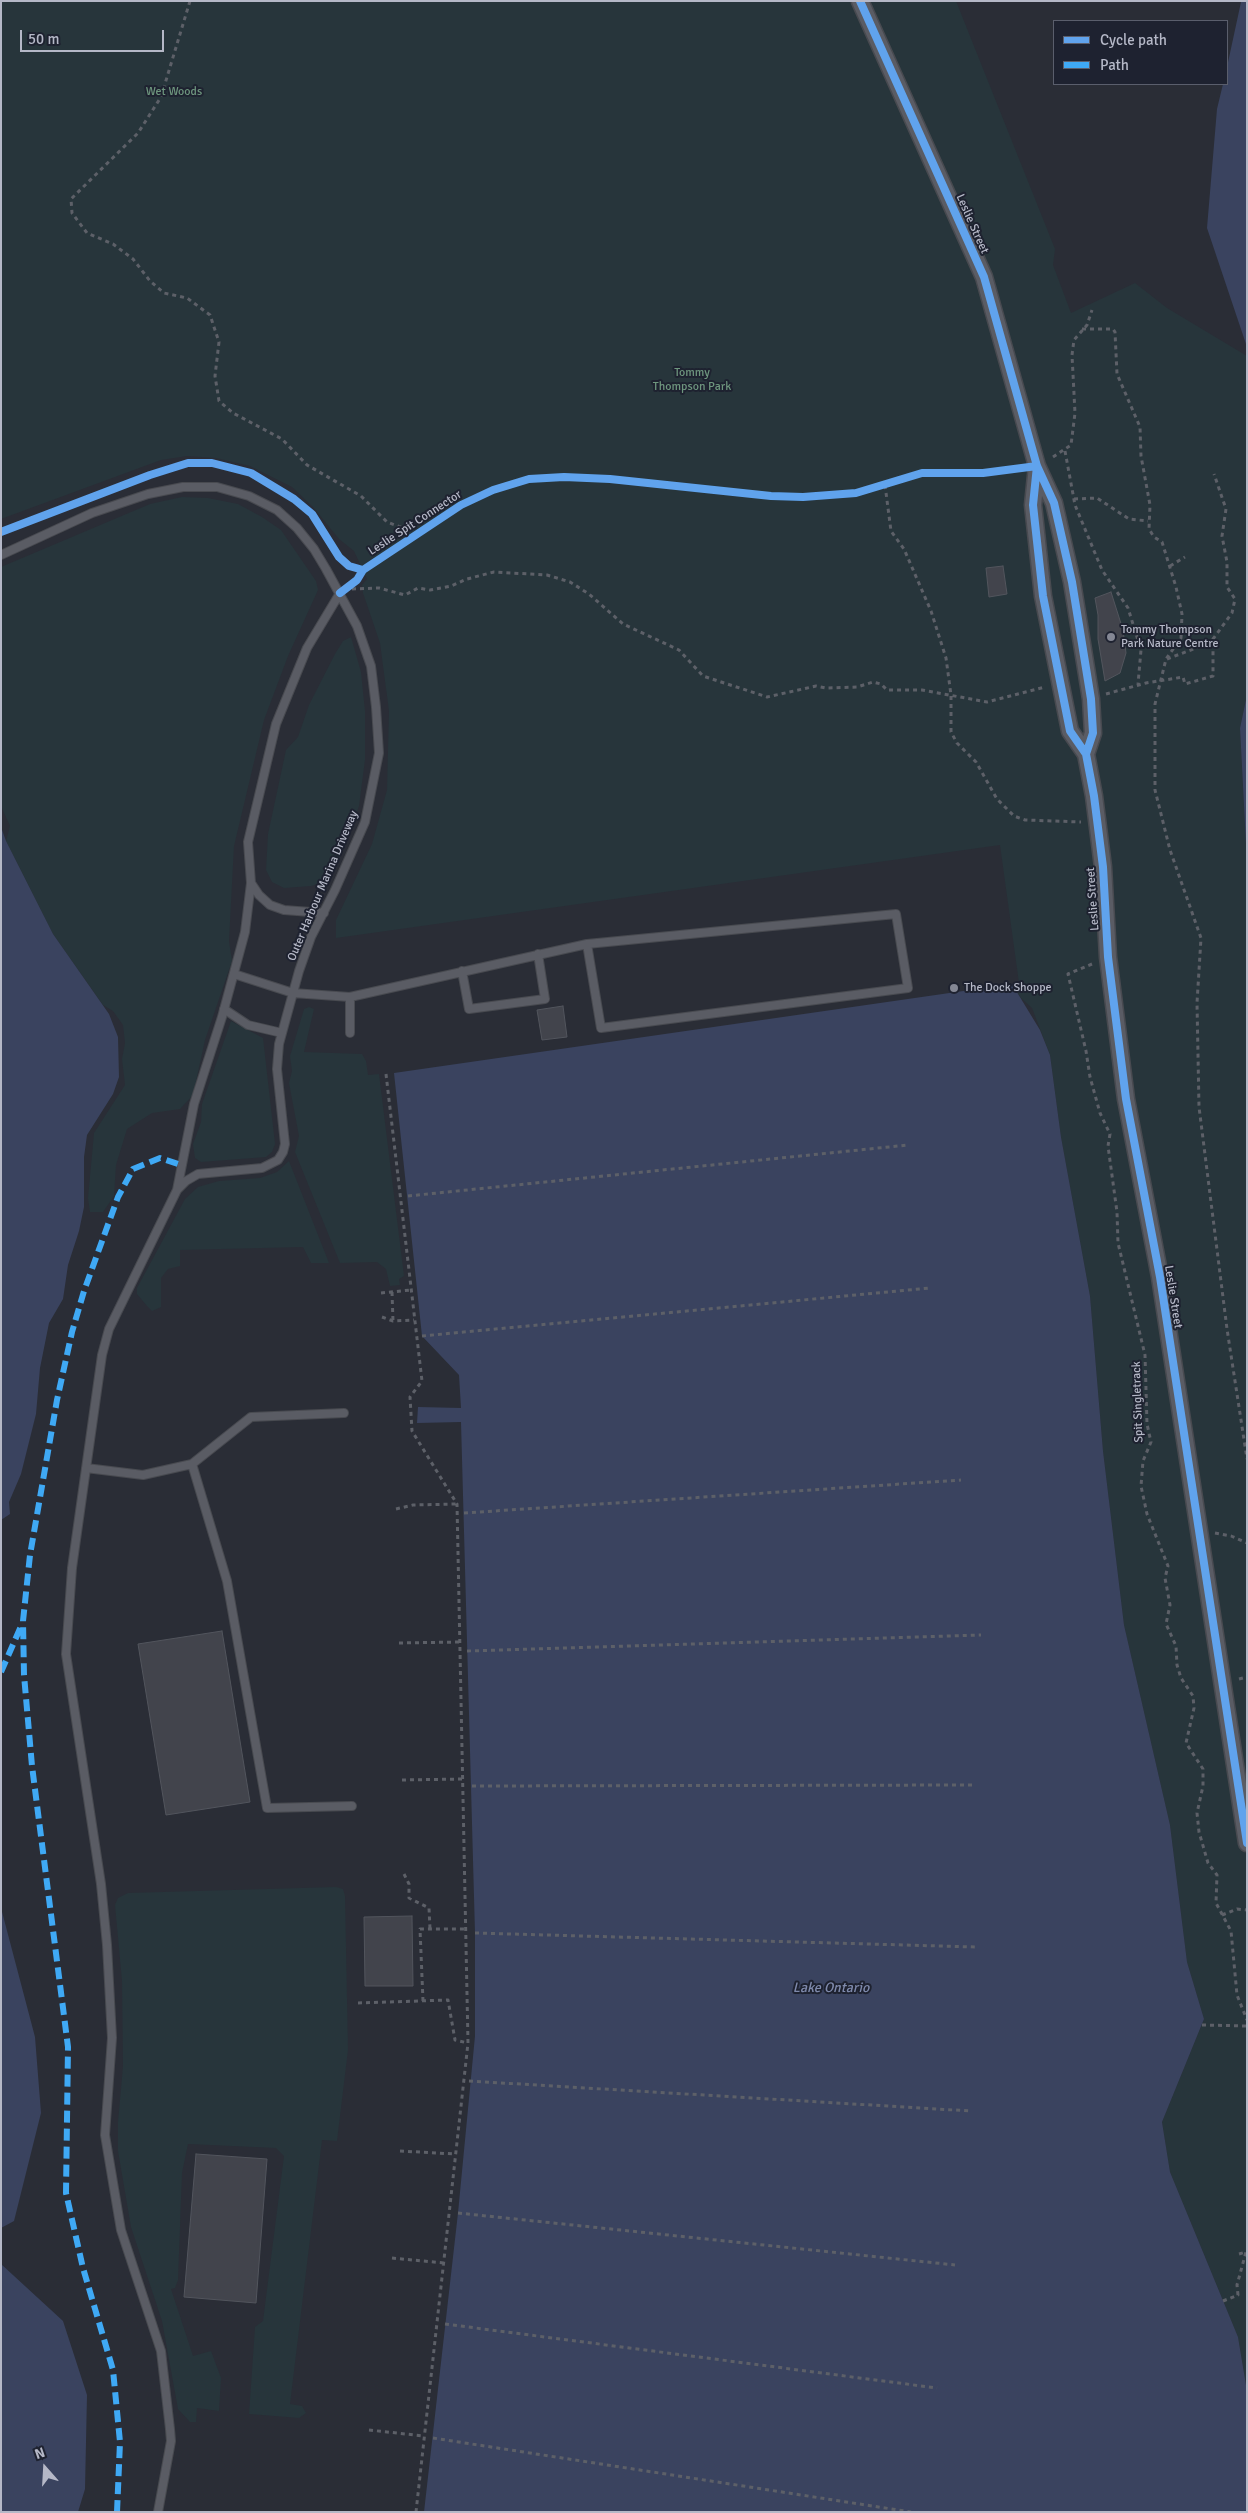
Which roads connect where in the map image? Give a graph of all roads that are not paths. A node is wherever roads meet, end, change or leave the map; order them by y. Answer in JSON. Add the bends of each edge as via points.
{"nodes":[{"id":1,"x":860,"y":1,"type":"edge"},
{"id":2,"x":1037,"y":466,"type":"junction"},
{"id":3,"x":1,"y":555,"type":"edge"},
{"id":4,"x":343,"y":591,"type":"junction"},
{"id":5,"x":1086,"y":754,"type":"junction"},
{"id":6,"x":251,"y":882,"type":"junction"},
{"id":7,"x":324,"y":913,"type":"junction"},
{"id":8,"x":587,"y":944,"type":"junction"},
{"id":9,"x":538,"y":954,"type":"junction"},
{"id":10,"x":462,"y":971,"type":"junction"},
{"id":11,"x":234,"y":974,"type":"junction"},
{"id":12,"x":293,"y":993,"type":"junction"},
{"id":13,"x":350,"y":997,"type":"junction"},
{"id":14,"x":224,"y":1010,"type":"junction"},
{"id":15,"x":282,"y":1033,"type":"junction"},
{"id":16,"x":350,"y":1033,"type":"dead end"},
{"id":17,"x":177,"y":1190,"type":"junction"},
{"id":18,"x":344,"y":1413,"type":"dead end"},
{"id":19,"x":192,"y":1464,"type":"junction"},
{"id":20,"x":86,"y":1468,"type":"junction"},
{"id":21,"x":352,"y":1806,"type":"dead end"},
{"id":22,"x":1247,"y":1842,"type":"edge"},
{"id":23,"x":158,"y":2512,"type":"edge"}],
"edges":[{"from":1,"to":2,"type":"street","name":"Leslie Street","via":[[984,277]]},
{"from":2,"to":5,"type":"street","name":"Leslie Street","via":[[1033,506],[1043,596],[1070,731]]},
{"from":2,"to":5,"type":"street","name":"Leslie Street","via":[[1054,503],[1072,582],[1091,699],[1093,733]]},
{"from":3,"to":4,"type":"lane","name":"Outer Harbour Marina Driveway","via":[[92,513],[148,494],[183,487],[217,487],[249,496],[277,510],[297,528]]},
{"from":4,"to":6,"type":"lane","via":[[307,648],[276,724],[248,842]]},
{"from":4,"to":7,"type":"lane","name":"Outer Harbour Marina Driveway","via":[[371,666],[379,753],[365,822]]},
{"from":5,"to":22,"type":"street","name":"Leslie Street","via":[[1103,867],[1108,957],[1126,1099],[1160,1277]]},
{"from":6,"to":7,"type":"lane","via":[[258,895],[270,905],[284,910]]},
{"from":6,"to":11,"type":"lane","via":[[245,932]]},
{"from":7,"to":12,"type":"lane","name":"Outer Harbour Marina Driveway","via":[[311,937]]},
{"from":8,"to":8,"type":"lane","via":[[896,914],[908,988],[601,1028]]},
{"from":8,"to":9,"type":"lane"},
{"from":9,"to":10,"type":"lane"},
{"from":9,"to":10,"type":"lane","via":[[545,1000],[469,1009]]},
{"from":10,"to":13,"type":"lane"},
{"from":11,"to":12,"type":"lane"},
{"from":11,"to":14,"type":"lane"},
{"from":12,"to":13,"type":"lane"},
{"from":12,"to":15,"type":"lane","name":"Outer Harbour Marina Driveway"},
{"from":13,"to":16,"type":"lane"},
{"from":14,"to":15,"type":"lane","via":[[248,1025]]},
{"from":14,"to":17,"type":"lane","via":[[194,1104]]},
{"from":15,"to":17,"type":"lane","name":"Outer Harbour Marina Driveway","via":[[277,1070],[285,1144],[278,1160],[262,1168],[198,1174]]},
{"from":17,"to":20,"type":"lane","via":[[110,1329],[102,1355]]},
{"from":18,"to":19,"type":"lane","via":[[251,1417]]},
{"from":19,"to":20,"type":"lane","via":[[143,1475]]},
{"from":19,"to":21,"type":"lane","via":[[227,1581],[267,1808]]},
{"from":20,"to":23,"type":"lane","via":[[72,1568],[66,1654],[101,1884],[107,1946],[112,2038],[104,2135],[121,2230],[161,2351],[170,2429],[171,2441]]}]}
